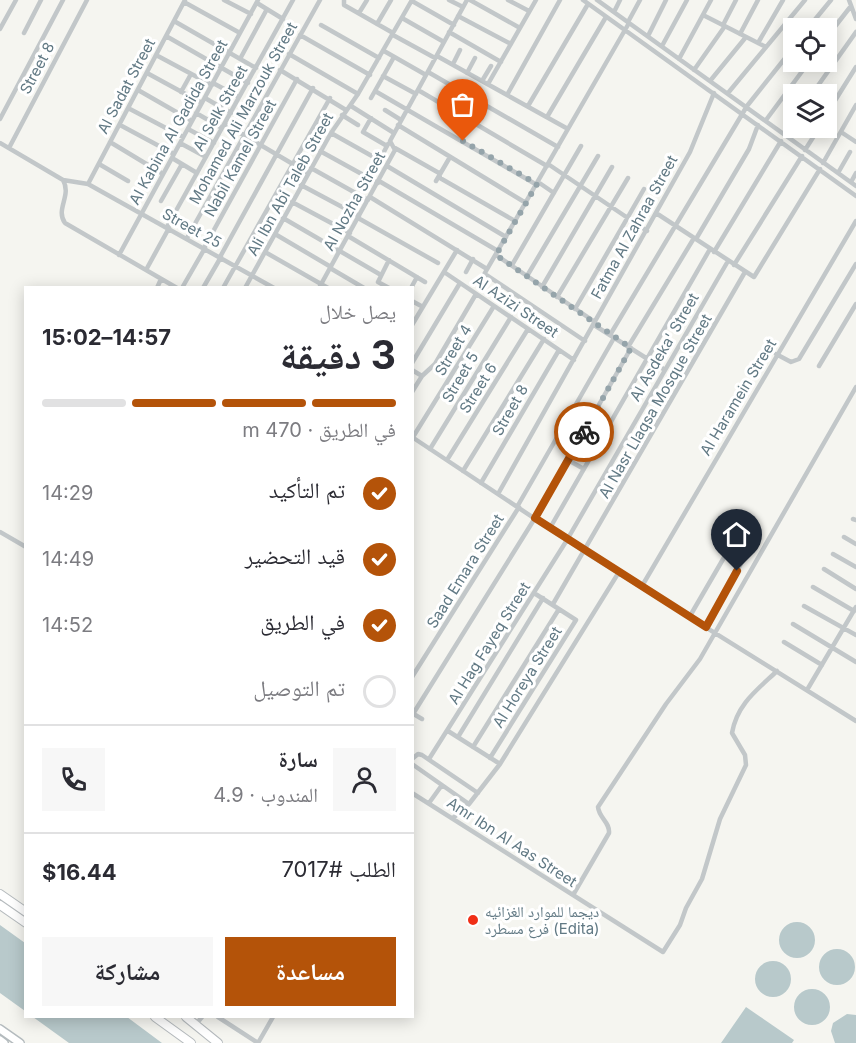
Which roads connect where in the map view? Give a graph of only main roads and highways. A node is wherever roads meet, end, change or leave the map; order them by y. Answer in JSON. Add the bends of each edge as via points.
{"nodes":[{"id":1,"x":0,"y":894,"type":"edge"},
{"id":2,"x":0,"y":905,"type":"edge"},
{"id":3,"x":24,"y":911,"type":"edge"},
{"id":4,"x":24,"y":922,"type":"edge"},
{"id":5,"x":156,"y":1018,"type":"edge"},
{"id":6,"x":187,"y":1018,"type":"edge"},
{"id":7,"x":0,"y":1029,"type":"edge"},
{"id":8,"x":0,"y":1040,"type":"edge"},
{"id":9,"x":4,"y":1043,"type":"edge"},
{"id":10,"x":20,"y":1043,"type":"edge"},
{"id":11,"x":190,"y":1043,"type":"edge"},
{"id":12,"x":218,"y":1043,"type":"edge"}],
"edges":[{"from":1,"to":3,"type":"main road"},
{"from":2,"to":4,"type":"main road"},
{"from":5,"to":11,"type":"main road"},
{"from":6,"to":12,"type":"main road"},
{"from":7,"to":10,"type":"main road"},
{"from":8,"to":9,"type":"main road"}]}
